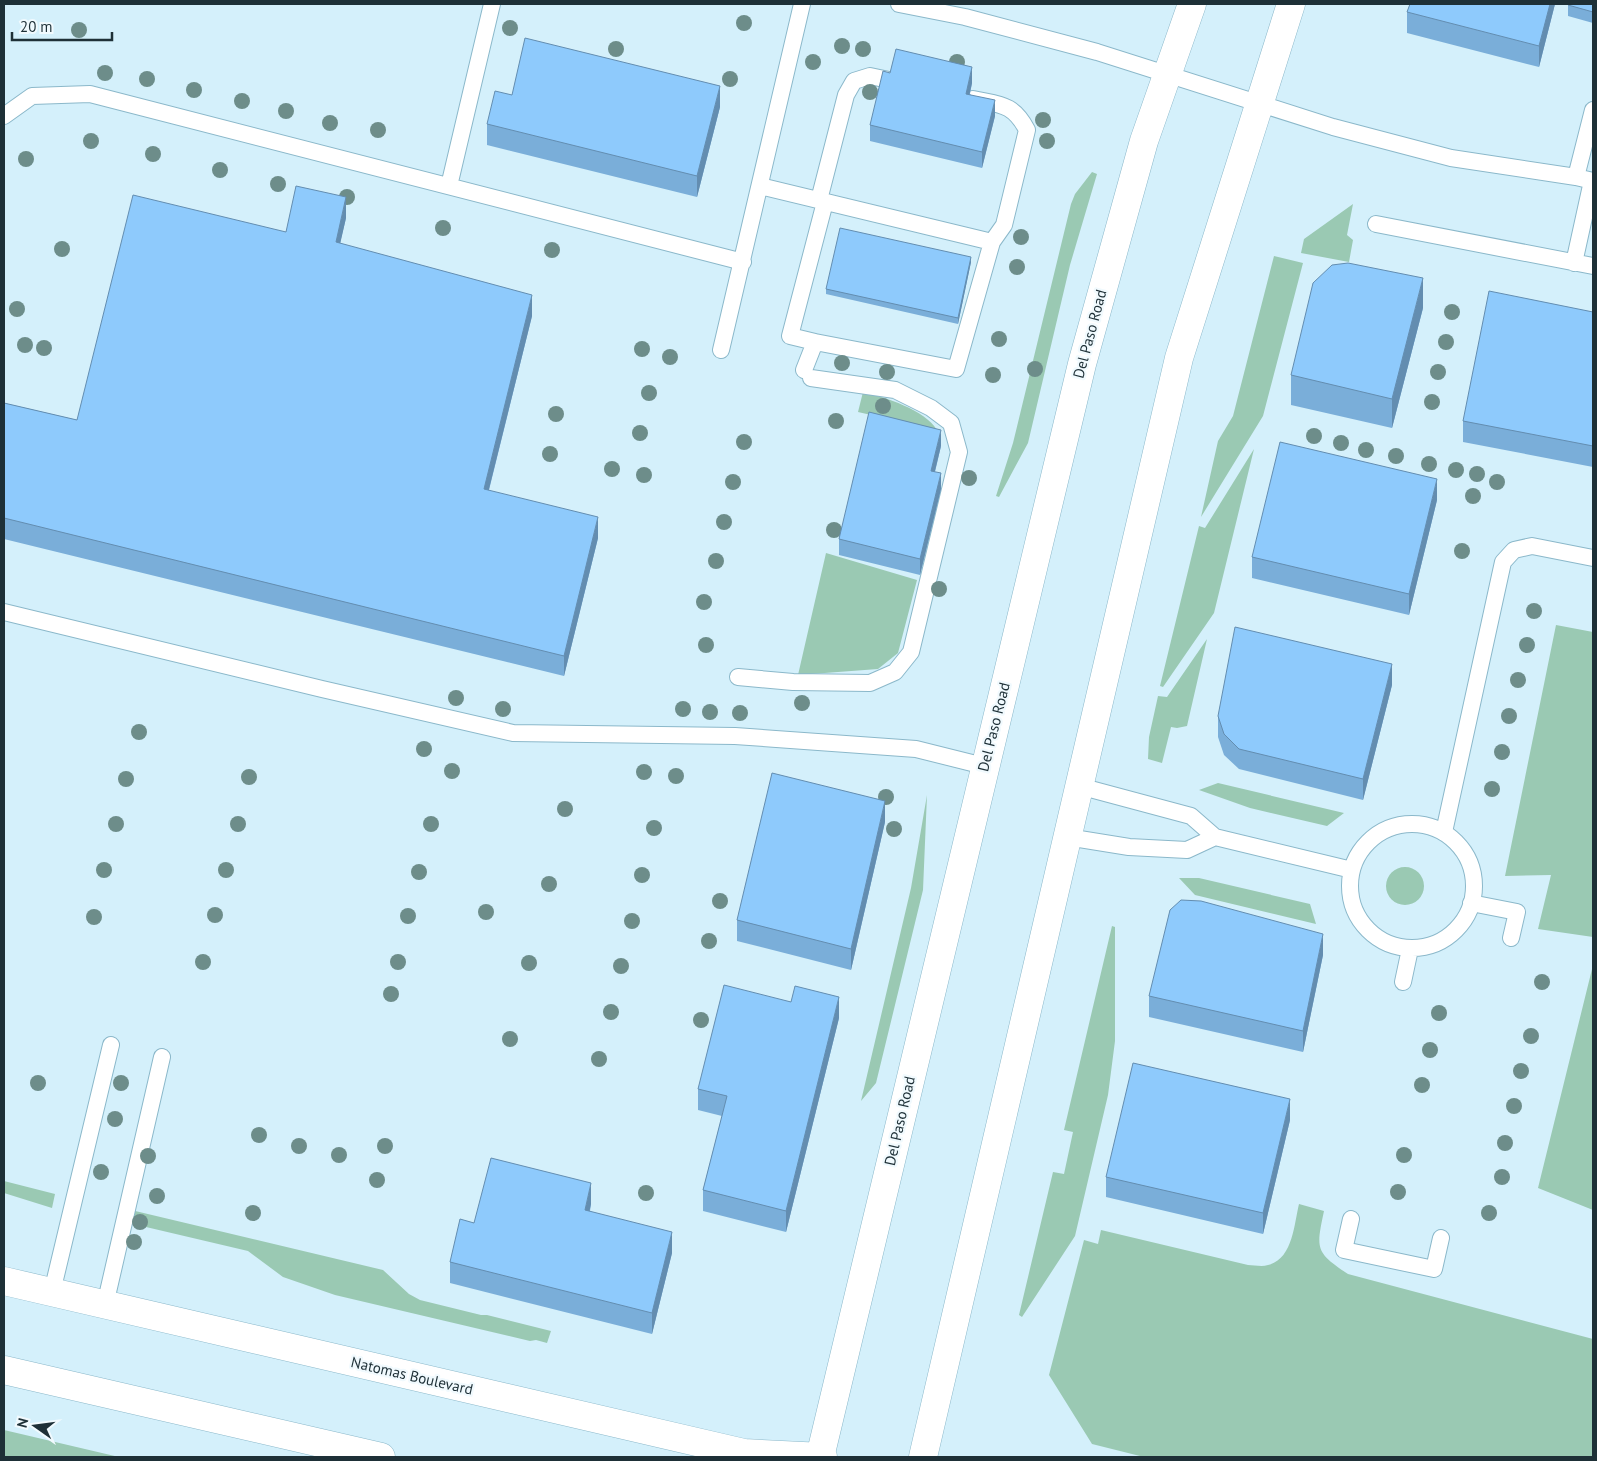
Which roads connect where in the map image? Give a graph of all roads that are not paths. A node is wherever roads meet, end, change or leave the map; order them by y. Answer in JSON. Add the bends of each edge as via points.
{"nodes":[{"id":1,"x":492,"y":4,"type":"edge"},
{"id":2,"x":802,"y":4,"type":"edge"},
{"id":3,"x":899,"y":4,"type":"edge"},
{"id":4,"x":1192,"y":4,"type":"edge"},
{"id":5,"x":1291,"y":4,"type":"edge"},
{"id":6,"x":1167,"y":75,"type":"junction"},
{"id":7,"x":917,"y":86,"type":"edge"},
{"id":8,"x":954,"y":95,"type":"edge"},
{"id":9,"x":1259,"y":104,"type":"junction"},
{"id":10,"x":1593,"y":110,"type":"edge"},
{"id":11,"x":4,"y":116,"type":"edge"},
{"id":12,"x":1576,"y":177,"type":"junction"},
{"id":13,"x":1593,"y":181,"type":"edge"},
{"id":14,"x":449,"y":186,"type":"junction"},
{"id":15,"x":760,"y":186,"type":"junction"},
{"id":16,"x":822,"y":201,"type":"junction"},
{"id":17,"x":1376,"y":224,"type":"dead end"},
{"id":18,"x":992,"y":242,"type":"junction"},
{"id":19,"x":742,"y":262,"type":"junction"},
{"id":20,"x":1574,"y":262,"type":"junction"},
{"id":21,"x":1593,"y":266,"type":"edge"},
{"id":22,"x":815,"y":342,"type":"junction"},
{"id":23,"x":721,"y":350,"type":"dead end"},
{"id":24,"x":1593,"y":558,"type":"edge"},
{"id":25,"x":4,"y":612,"type":"edge"},
{"id":26,"x":738,"y":677,"type":"dead end"},
{"id":27,"x":984,"y":766,"type":"junction"},
{"id":28,"x":1079,"y":786,"type":"junction"},
{"id":29,"x":1444,"y":832,"type":"junction"},
{"id":30,"x":1067,"y":837,"type":"junction"},
{"id":31,"x":1215,"y":837,"type":"junction"},
{"id":32,"x":1352,"y":870,"type":"junction"},
{"id":33,"x":1471,"y":903,"type":"junction"},
{"id":34,"x":1511,"y":938,"type":"dead end"},
{"id":35,"x":1410,"y":948,"type":"junction"},
{"id":36,"x":1403,"y":982,"type":"dead end"},
{"id":37,"x":112,"y":1045,"type":"dead end"},
{"id":38,"x":162,"y":1057,"type":"dead end"},
{"id":39,"x":1352,"y":1219,"type":"dead end"},
{"id":40,"x":1441,"y":1238,"type":"dead end"},
{"id":41,"x":4,"y":1281,"type":"edge"},
{"id":42,"x":52,"y":1292,"type":"junction"},
{"id":43,"x":105,"y":1305,"type":"junction"},
{"id":44,"x":4,"y":1370,"type":"edge"},
{"id":45,"x":381,"y":1457,"type":"edge"},
{"id":46,"x":821,"y":1457,"type":"edge"},
{"id":47,"x":923,"y":1457,"type":"edge"}],
"edges":[{"from":1,"to":14,"type":"lane"},
{"from":2,"to":15,"type":"lane"},
{"from":3,"to":6,"type":"lane","via":[[1097,52]]},
{"from":4,"to":6,"type":"main road","name":"Del Paso Road"},
{"from":5,"to":9,"type":"main road"},
{"from":6,"to":9,"type":"lane"},
{"from":6,"to":27,"type":"main road","name":"Del Paso Road","via":[[1144,142],[1082,364]]},
{"from":7,"to":16,"type":"lane","via":[[870,76],[854,81],[846,95]]},
{"from":8,"to":18,"type":"lane","via":[[1009,108],[1020,116],[1027,130],[1004,225]]},
{"from":9,"to":12,"type":"lane","via":[[1451,158]]},
{"from":9,"to":28,"type":"main road","via":[[1179,358]]},
{"from":10,"to":12,"type":"lane"},
{"from":11,"to":14,"type":"lane","via":[[32,96],[90,94]]},
{"from":12,"to":13,"type":"lane"},
{"from":13,"to":20,"type":"lane"},
{"from":14,"to":19,"type":"lane"},
{"from":15,"to":16,"type":"lane"},
{"from":15,"to":19,"type":"lane"},
{"from":16,"to":18,"type":"lane"},
{"from":16,"to":22,"type":"lane","via":[[790,336]]},
{"from":17,"to":20,"type":"lane"},
{"from":18,"to":22,"type":"lane","via":[[956,368]]},
{"from":19,"to":23,"type":"lane"},
{"from":20,"to":21,"type":"lane"},
{"from":22,"to":26,"type":"lane","via":[[808,374],[895,390],[931,408],[951,422],[959,452],[957,461],[911,652],[896,672],[870,683]]},
{"from":24,"to":29,"type":"lane","via":[[1532,546],[1514,550],[1503,562]]},
{"from":25,"to":27,"type":"lane","via":[[513,733],[735,736],[916,749]]},
{"from":27,"to":46,"type":"main road","name":"Del Paso Road"},
{"from":28,"to":30,"type":"main road"},
{"from":28,"to":31,"type":"lane","via":[[1191,816]]},
{"from":29,"to":32,"type":"lane","via":[[1424,824],[1402,824],[1382,832],[1361,850]]},
{"from":29,"to":33,"type":"lane","via":[[1469,860],[1474,881]]},
{"from":30,"to":31,"type":"lane","via":[[1129,847],[1186,850]]},
{"from":30,"to":47,"type":"main road"},
{"from":31,"to":32,"type":"lane"},
{"from":32,"to":35,"type":"lane","via":[[1350,892],[1356,912],[1371,933],[1389,944]]},
{"from":33,"to":34,"type":"lane","via":[[1517,912]]},
{"from":33,"to":35,"type":"lane","via":[[1468,914],[1455,932],[1432,946]]},
{"from":35,"to":36,"type":"lane"},
{"from":37,"to":42,"type":"lane"},
{"from":38,"to":43,"type":"lane"},
{"from":39,"to":40,"type":"lane","via":[[1344,1250],[1389,1260],[1434,1269]]},
{"from":41,"to":42,"type":"main road","name":"Natomas Boulevard"},
{"from":42,"to":43,"type":"main road","name":"Natomas Boulevard"},
{"from":43,"to":46,"type":"main road","name":"Natomas Boulevard","via":[[744,1453]]},
{"from":44,"to":45,"type":"main road"}]}
